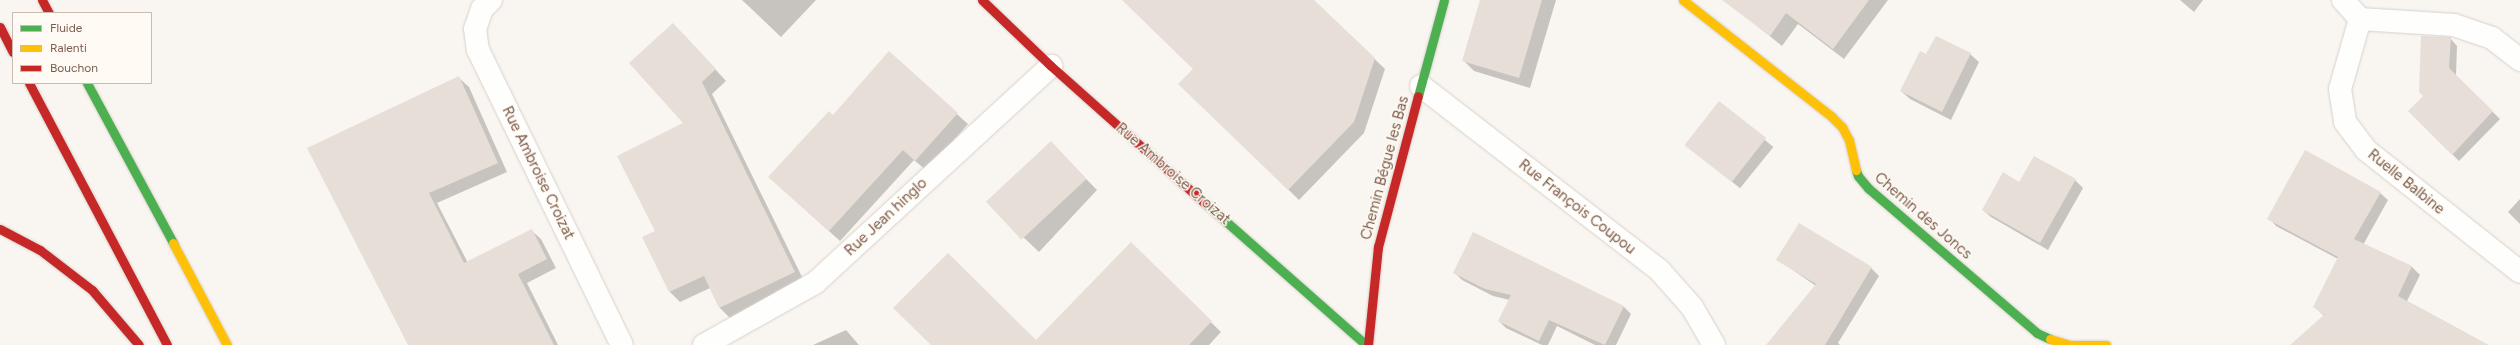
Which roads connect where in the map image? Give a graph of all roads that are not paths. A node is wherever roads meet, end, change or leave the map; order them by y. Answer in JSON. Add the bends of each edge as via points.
{"nodes":[{"id":1,"x":42,"y":0,"type":"edge"},
{"id":2,"x":491,"y":0,"type":"edge"},
{"id":3,"x":982,"y":0,"type":"edge"},
{"id":4,"x":1444,"y":0,"type":"edge"},
{"id":5,"x":1683,"y":0,"type":"edge"},
{"id":6,"x":2343,"y":0,"type":"edge"},
{"id":7,"x":48,"y":12,"type":"edge"},
{"id":8,"x":2360,"y":19,"type":"junction"},
{"id":9,"x":0,"y":27,"type":"edge"},
{"id":10,"x":12,"y":50,"type":"edge"},
{"id":11,"x":2520,"y":60,"type":"edge"},
{"id":12,"x":1051,"y":66,"type":"junction"},
{"id":13,"x":30,"y":84,"type":"edge"},
{"id":14,"x":88,"y":84,"type":"edge"},
{"id":15,"x":1421,"y":86,"type":"junction"},
{"id":16,"x":0,"y":229,"type":"edge"},
{"id":17,"x":2520,"y":272,"type":"edge"},
{"id":18,"x":139,"y":345,"type":"edge"},
{"id":19,"x":167,"y":345,"type":"edge"},
{"id":20,"x":227,"y":345,"type":"edge"},
{"id":21,"x":622,"y":345,"type":"edge"},
{"id":22,"x":704,"y":345,"type":"edge"},
{"id":23,"x":1367,"y":345,"type":"edge"},
{"id":24,"x":1714,"y":345,"type":"edge"},
{"id":25,"x":2106,"y":345,"type":"edge"}],
"edges":[{"from":1,"to":7,"type":"main road"},
{"from":2,"to":21,"type":"street","name":"Rue Ambroise Croizat","via":[[482,9],[475,29],[478,50]]},
{"from":3,"to":12,"type":"main road","name":"Rue Ambroise Croizat"},
{"from":4,"to":15,"type":"main road","name":"Chemin Bégue les Bas"},
{"from":5,"to":25,"type":"main road","name":"Chemin des Joncs","via":[[1831,116],[1842,127],[1849,140],[1858,176],[1868,188],[2037,333],[2053,341],[2070,345]]},
{"from":6,"to":8,"type":"street"},
{"from":8,"to":11,"type":"street","via":[[2454,25],[2492,38]]},
{"from":8,"to":17,"type":"street","name":"Ruelle Balbine","via":[[2340,89],[2344,122],[2366,150]]},
{"from":9,"to":10,"type":"main road"},
{"from":12,"to":22,"type":"street","name":"Rue Jean hinglo","via":[[815,283]]},
{"from":12,"to":23,"type":"main road","name":"Rue Ambroise Croizat"},
{"from":13,"to":19,"type":"main road"},
{"from":14,"to":20,"type":"main road"},
{"from":15,"to":23,"type":"main road","name":"Chemin Bégue les Bas","via":[[1378,247]]},
{"from":15,"to":24,"type":"street","name":"Rue François Coupou","via":[[1660,271],[1692,307]]},
{"from":16,"to":18,"type":"main road","via":[[40,250],[92,290]]}]}
